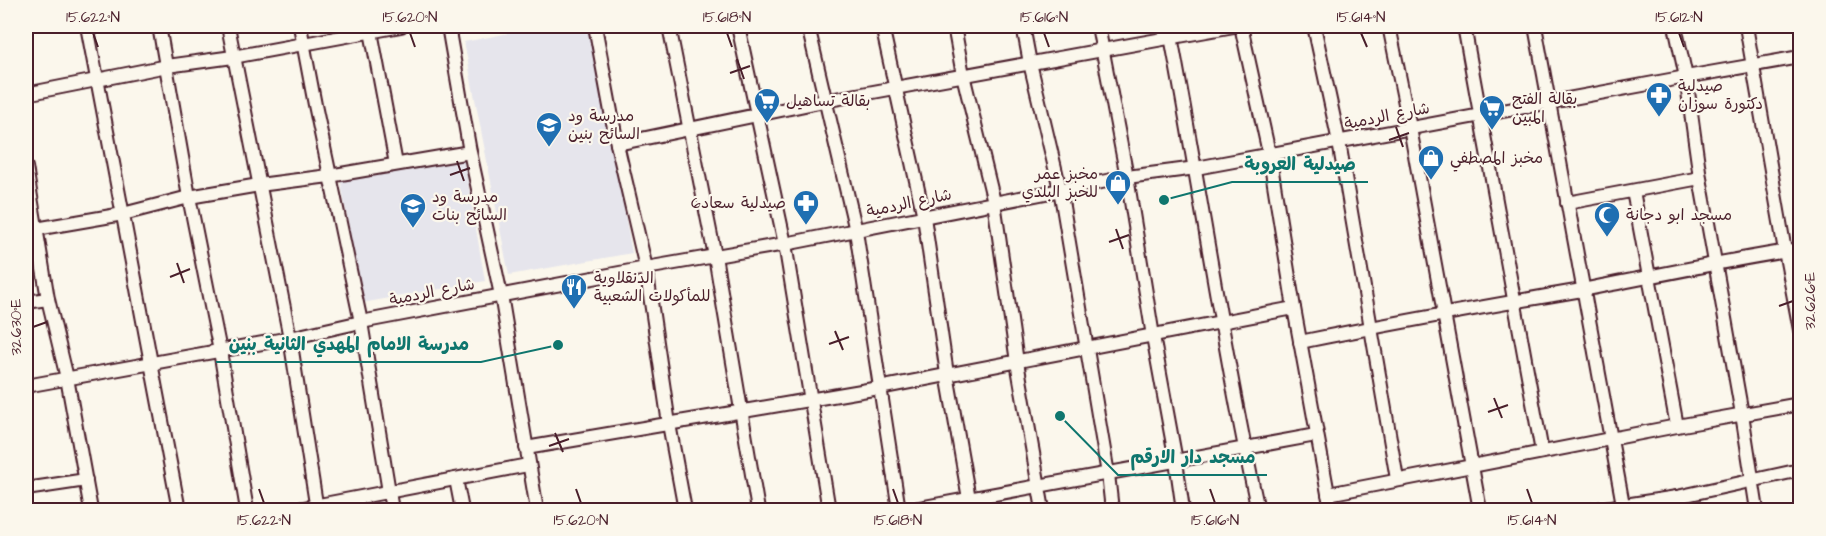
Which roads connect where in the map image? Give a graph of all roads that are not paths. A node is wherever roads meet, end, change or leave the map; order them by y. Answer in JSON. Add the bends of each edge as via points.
{"nodes":[{"id":1,"x":87,"y":26,"type":"edge"},
{"id":2,"x":159,"y":26,"type":"edge"},
{"id":3,"x":228,"y":26,"type":"edge"},
{"id":4,"x":300,"y":26,"type":"edge"},
{"id":5,"x":401,"y":26,"type":"edge"},
{"id":6,"x":448,"y":26,"type":"edge"},
{"id":7,"x":595,"y":26,"type":"edge"},
{"id":8,"x":669,"y":26,"type":"edge"},
{"id":9,"x":738,"y":26,"type":"edge"},
{"id":10,"x":808,"y":26,"type":"edge"},
{"id":11,"x":882,"y":26,"type":"edge"},
{"id":12,"x":954,"y":26,"type":"edge"},
{"id":13,"x":1023,"y":26,"type":"edge"},
{"id":14,"x":1098,"y":26,"type":"edge"},
{"id":15,"x":1234,"y":26,"type":"edge"},
{"id":16,"x":1241,"y":26,"type":"edge"},
{"id":17,"x":1314,"y":26,"type":"edge"},
{"id":18,"x":1389,"y":26,"type":"edge"},
{"id":19,"x":1464,"y":26,"type":"edge"},
{"id":20,"x":1535,"y":26,"type":"edge"},
{"id":21,"x":1675,"y":26,"type":"edge"},
{"id":22,"x":1746,"y":26,"type":"edge"},
{"id":23,"x":371,"y":28,"type":"edge"},
{"id":24,"x":1170,"y":31,"type":"edge"},
{"id":25,"x":303,"y":44,"type":"junction"},
{"id":26,"x":1102,"y":50,"type":"junction"},
{"id":27,"x":233,"y":57,"type":"junction"},
{"id":28,"x":1800,"y":57,"type":"edge"},
{"id":29,"x":1030,"y":63,"type":"junction"},
{"id":30,"x":1754,"y":64,"type":"junction"},
{"id":31,"x":167,"y":66,"type":"junction"},
{"id":32,"x":963,"y":75,"type":"junction"},
{"id":33,"x":1686,"y":76,"type":"junction"},
{"id":34,"x":97,"y":80,"type":"junction"},
{"id":35,"x":895,"y":89,"type":"junction"},
{"id":36,"x":26,"y":94,"type":"edge"},
{"id":37,"x":824,"y":102,"type":"junction"},
{"id":38,"x":1550,"y":102,"type":"junction"},
{"id":39,"x":757,"y":115,"type":"junction"},
{"id":40,"x":1482,"y":115,"type":"junction"},
{"id":41,"x":1410,"y":128,"type":"junction"},
{"id":42,"x":688,"y":129,"type":"junction"},
{"id":43,"x":1339,"y":142,"type":"junction"},
{"id":44,"x":617,"y":144,"type":"junction"},
{"id":45,"x":470,"y":152,"type":"junction"},
{"id":46,"x":1269,"y":153,"type":"junction"},
{"id":47,"x":396,"y":164,"type":"junction"},
{"id":48,"x":26,"y":167,"type":"edge"},
{"id":49,"x":1196,"y":168,"type":"junction"},
{"id":50,"x":329,"y":176,"type":"junction"},
{"id":51,"x":1127,"y":177,"type":"junction"},
{"id":52,"x":1700,"y":178,"type":"junction"},
{"id":53,"x":259,"y":185,"type":"junction"},
{"id":54,"x":1060,"y":189,"type":"junction"},
{"id":55,"x":1633,"y":191,"type":"junction"},
{"id":56,"x":189,"y":197,"type":"junction"},
{"id":57,"x":994,"y":202,"type":"junction"},
{"id":58,"x":1567,"y":204,"type":"junction"},
{"id":59,"x":123,"y":214,"type":"junction"},
{"id":60,"x":924,"y":217,"type":"junction"},
{"id":61,"x":36,"y":229,"type":"junction"},
{"id":62,"x":856,"y":231,"type":"junction"},
{"id":63,"x":786,"y":244,"type":"junction"},
{"id":64,"x":1800,"y":249,"type":"edge"},
{"id":65,"x":1785,"y":251,"type":"junction"},
{"id":66,"x":715,"y":256,"type":"junction"},
{"id":67,"x":1715,"y":263,"type":"junction"},
{"id":68,"x":646,"y":268,"type":"junction"},
{"id":69,"x":1650,"y":276,"type":"junction"},
{"id":70,"x":1583,"y":289,"type":"junction"},
{"id":71,"x":501,"y":295,"type":"junction"},
{"id":72,"x":48,"y":299,"type":"junction"},
{"id":73,"x":1515,"y":301,"type":"junction"},
{"id":74,"x":26,"y":303,"type":"edge"},
{"id":75,"x":1294,"y":308,"type":"junction"},
{"id":76,"x":1444,"y":314,"type":"junction"},
{"id":77,"x":361,"y":322,"type":"junction"},
{"id":78,"x":1221,"y":322,"type":"junction"},
{"id":79,"x":1370,"y":328,"type":"junction"},
{"id":80,"x":1800,"y":330,"type":"edge"},
{"id":81,"x":1153,"y":336,"type":"junction"},
{"id":82,"x":290,"y":338,"type":"junction"},
{"id":83,"x":1300,"y":342,"type":"junction"},
{"id":84,"x":1086,"y":349,"type":"junction"},
{"id":85,"x":220,"y":351,"type":"junction"},
{"id":86,"x":1017,"y":362,"type":"junction"},
{"id":87,"x":151,"y":364,"type":"junction"},
{"id":88,"x":947,"y":374,"type":"junction"},
{"id":89,"x":67,"y":378,"type":"junction"},
{"id":90,"x":26,"y":386,"type":"edge"},
{"id":91,"x":879,"y":388,"type":"junction"},
{"id":92,"x":810,"y":400,"type":"junction"},
{"id":93,"x":1800,"y":404,"type":"edge"},
{"id":94,"x":740,"y":411,"type":"junction"},
{"id":95,"x":1742,"y":414,"type":"junction"},
{"id":96,"x":669,"y":424,"type":"junction"},
{"id":97,"x":1677,"y":426,"type":"junction"},
{"id":98,"x":1316,"y":435,"type":"junction"},
{"id":99,"x":1610,"y":439,"type":"junction"},
{"id":100,"x":526,"y":448,"type":"junction"},
{"id":101,"x":1244,"y":448,"type":"junction"},
{"id":102,"x":1542,"y":452,"type":"junction"},
{"id":103,"x":1176,"y":461,"type":"junction"},
{"id":104,"x":528,"y":465,"type":"junction"},
{"id":105,"x":1471,"y":465,"type":"junction"},
{"id":106,"x":1800,"y":470,"type":"edge"},
{"id":107,"x":1108,"y":474,"type":"junction"},
{"id":108,"x":456,"y":479,"type":"junction"},
{"id":109,"x":1397,"y":479,"type":"junction"},
{"id":110,"x":86,"y":480,"type":"junction"},
{"id":111,"x":1752,"y":481,"type":"junction"},
{"id":112,"x":1039,"y":486,"type":"junction"},
{"id":113,"x":26,"y":489,"type":"edge"},
{"id":114,"x":388,"y":492,"type":"junction"},
{"id":115,"x":1328,"y":494,"type":"junction"},
{"id":116,"x":1677,"y":497,"type":"junction"},
{"id":117,"x":970,"y":505,"type":"edge"},
{"id":118,"x":1624,"y":507,"type":"edge"},
{"id":119,"x":317,"y":508,"type":"edge"},
{"id":120,"x":91,"y":510,"type":"edge"},
{"id":121,"x":179,"y":510,"type":"edge"},
{"id":122,"x":247,"y":510,"type":"edge"},
{"id":123,"x":292,"y":510,"type":"edge"},
{"id":124,"x":392,"y":510,"type":"edge"},
{"id":125,"x":462,"y":510,"type":"edge"},
{"id":126,"x":537,"y":510,"type":"edge"},
{"id":127,"x":685,"y":510,"type":"edge"},
{"id":128,"x":758,"y":510,"type":"edge"},
{"id":129,"x":829,"y":510,"type":"edge"},
{"id":130,"x":899,"y":510,"type":"edge"},
{"id":131,"x":908,"y":510,"type":"edge"},
{"id":132,"x":1042,"y":510,"type":"edge"},
{"id":133,"x":1112,"y":510,"type":"edge"},
{"id":134,"x":1183,"y":510,"type":"edge"},
{"id":135,"x":1258,"y":510,"type":"edge"},
{"id":136,"x":1331,"y":510,"type":"edge"},
{"id":137,"x":1480,"y":510,"type":"edge"},
{"id":138,"x":1599,"y":510,"type":"edge"},
{"id":139,"x":1680,"y":510,"type":"edge"},
{"id":140,"x":1757,"y":510,"type":"edge"}],
"edges":[{"from":1,"to":34,"type":"street"},
{"from":2,"to":31,"type":"street"},
{"from":3,"to":27,"type":"street"},
{"from":4,"to":25,"type":"street"},
{"from":5,"to":23,"type":"street"},
{"from":6,"to":45,"type":"street"},
{"from":7,"to":44,"type":"street"},
{"from":8,"to":42,"type":"street"},
{"from":9,"to":39,"type":"street"},
{"from":10,"to":37,"type":"street"},
{"from":11,"to":35,"type":"street"},
{"from":12,"to":32,"type":"street"},
{"from":13,"to":29,"type":"street"},
{"from":14,"to":26,"type":"street"},
{"from":15,"to":24,"type":"street"},
{"from":16,"to":46,"type":"street"},
{"from":17,"to":43,"type":"street"},
{"from":18,"to":41,"type":"street"},
{"from":19,"to":40,"type":"street"},
{"from":20,"to":38,"type":"street"},
{"from":21,"to":33,"type":"street"},
{"from":22,"to":30,"type":"street"},
{"from":23,"to":25,"type":"street"},
{"from":23,"to":47,"type":"street"},
{"from":24,"to":26,"type":"street"},
{"from":24,"to":49,"type":"street"},
{"from":25,"to":27,"type":"street"},
{"from":25,"to":50,"type":"street"},
{"from":26,"to":29,"type":"street"},
{"from":26,"to":51,"type":"street"},
{"from":27,"to":31,"type":"street"},
{"from":27,"to":53,"type":"street"},
{"from":28,"to":30,"type":"street","name":"شارع الردمية"},
{"from":29,"to":32,"type":"street"},
{"from":29,"to":54,"type":"street"},
{"from":30,"to":33,"type":"street","name":"شارع الردمية"},
{"from":30,"to":65,"type":"street"},
{"from":31,"to":34,"type":"street"},
{"from":31,"to":56,"type":"street"},
{"from":32,"to":35,"type":"street"},
{"from":32,"to":57,"type":"street"},
{"from":33,"to":38,"type":"street","name":"شارع الردمية"},
{"from":33,"to":52,"type":"street"},
{"from":34,"to":36,"type":"street"},
{"from":34,"to":59,"type":"street"},
{"from":35,"to":37,"type":"street"},
{"from":35,"to":60,"type":"street"},
{"from":37,"to":39,"type":"street"},
{"from":37,"to":62,"type":"street"},
{"from":38,"to":40,"type":"street","name":"شارع الردمية"},
{"from":38,"to":58,"type":"street"},
{"from":39,"to":42,"type":"street"},
{"from":39,"to":63,"type":"street"},
{"from":40,"to":41,"type":"street","name":"شارع الردمية"},
{"from":40,"to":73,"type":"street"},
{"from":41,"to":43,"type":"street","name":"شارع الردمية"},
{"from":41,"to":76,"type":"street"},
{"from":42,"to":44,"type":"street"},
{"from":42,"to":66,"type":"street"},
{"from":43,"to":46,"type":"street","name":"شارع الردمية"},
{"from":43,"to":79,"type":"street"},
{"from":44,"to":68,"type":"street"},
{"from":45,"to":47,"type":"street"},
{"from":45,"to":71,"type":"street"},
{"from":46,"to":49,"type":"street","name":"شارع الردمية"},
{"from":46,"to":75,"type":"street"},
{"from":47,"to":50,"type":"street"},
{"from":48,"to":61,"type":"street"},
{"from":49,"to":51,"type":"street","name":"شارع الردمية"},
{"from":49,"to":78,"type":"street"},
{"from":50,"to":53,"type":"street"},
{"from":50,"to":77,"type":"street"},
{"from":51,"to":54,"type":"street","name":"شارع الردمية"},
{"from":51,"to":81,"type":"street"},
{"from":52,"to":55,"type":"street"},
{"from":52,"to":67,"type":"street"},
{"from":53,"to":56,"type":"street"},
{"from":53,"to":82,"type":"street"},
{"from":54,"to":57,"type":"street","name":"شارع الردمية"},
{"from":54,"to":84,"type":"street"},
{"from":55,"to":58,"type":"street"},
{"from":55,"to":69,"type":"street"},
{"from":56,"to":59,"type":"street"},
{"from":56,"to":85,"type":"street"},
{"from":57,"to":60,"type":"street","name":"شارع الردمية"},
{"from":57,"to":86,"type":"street"},
{"from":58,"to":70,"type":"street"},
{"from":59,"to":61,"type":"street"},
{"from":59,"to":87,"type":"street"},
{"from":60,"to":62,"type":"street","name":"شارع الردمية"},
{"from":60,"to":88,"type":"street"},
{"from":61,"to":72,"type":"street"},
{"from":62,"to":63,"type":"street","name":"شارع الردمية"},
{"from":62,"to":91,"type":"street"},
{"from":63,"to":66,"type":"street","name":"شارع الردمية"},
{"from":63,"to":92,"type":"street"},
{"from":64,"to":65,"type":"street"},
{"from":65,"to":67,"type":"street"},
{"from":65,"to":80,"type":"street"},
{"from":66,"to":68,"type":"street","name":"شارع الردمية"},
{"from":66,"to":94,"type":"street"},
{"from":67,"to":69,"type":"street"},
{"from":67,"to":95,"type":"street"},
{"from":68,"to":71,"type":"street","name":"شارع الردمية"},
{"from":68,"to":96,"type":"street"},
{"from":69,"to":70,"type":"street"},
{"from":69,"to":97,"type":"street"},
{"from":70,"to":73,"type":"street"},
{"from":70,"to":99,"type":"street"},
{"from":71,"to":77,"type":"street","name":"شارع الردمية"},
{"from":71,"to":100,"type":"street"},
{"from":72,"to":74,"type":"street"},
{"from":72,"to":89,"type":"street"},
{"from":73,"to":76,"type":"street"},
{"from":73,"to":102,"type":"street"},
{"from":75,"to":78,"type":"street"},
{"from":75,"to":83,"type":"street"},
{"from":76,"to":79,"type":"street"},
{"from":76,"to":105,"type":"street"},
{"from":77,"to":82,"type":"street","name":"شارع الردمية"},
{"from":77,"to":114,"type":"street"},
{"from":78,"to":81,"type":"street"},
{"from":78,"to":101,"type":"street"},
{"from":79,"to":83,"type":"street"},
{"from":79,"to":109,"type":"street"},
{"from":81,"to":84,"type":"street"},
{"from":81,"to":103,"type":"street"},
{"from":82,"to":85,"type":"street","name":"شارع الردمية"},
{"from":82,"to":119,"type":"street"},
{"from":83,"to":98,"type":"street"},
{"from":84,"to":86,"type":"street"},
{"from":84,"to":107,"type":"street"},
{"from":85,"to":87,"type":"street","name":"شارع الردمية"},
{"from":85,"to":122,"type":"street"},
{"from":86,"to":88,"type":"street"},
{"from":86,"to":112,"type":"street"},
{"from":87,"to":89,"type":"street","name":"شارع الردمية"},
{"from":87,"to":121,"type":"street"},
{"from":88,"to":91,"type":"street"},
{"from":88,"to":117,"type":"street"},
{"from":89,"to":90,"type":"street","name":"شارع الردمية"},
{"from":89,"to":110,"type":"street"},
{"from":91,"to":92,"type":"street"},
{"from":91,"to":130,"type":"street"},
{"from":92,"to":94,"type":"street"},
{"from":92,"to":129,"type":"street"},
{"from":93,"to":95,"type":"street"},
{"from":94,"to":96,"type":"street"},
{"from":94,"to":128,"type":"street"},
{"from":95,"to":97,"type":"street"},
{"from":95,"to":111,"type":"street"},
{"from":96,"to":100,"type":"street"},
{"from":96,"to":127,"type":"street"},
{"from":97,"to":99,"type":"street"},
{"from":98,"to":101,"type":"street"},
{"from":98,"to":115,"type":"street"},
{"from":99,"to":102,"type":"street"},
{"from":99,"to":118,"type":"street"},
{"from":100,"to":104,"type":"street"},
{"from":101,"to":103,"type":"street"},
{"from":101,"to":135,"type":"street"},
{"from":102,"to":105,"type":"street"},
{"from":103,"to":107,"type":"street"},
{"from":103,"to":134,"type":"street"},
{"from":104,"to":108,"type":"street"},
{"from":104,"to":126,"type":"street"},
{"from":105,"to":109,"type":"street"},
{"from":105,"to":137,"type":"street"},
{"from":106,"to":111,"type":"street"},
{"from":107,"to":112,"type":"street"},
{"from":107,"to":133,"type":"street"},
{"from":108,"to":114,"type":"street"},
{"from":108,"to":125,"type":"street"},
{"from":109,"to":115,"type":"street"},
{"from":110,"to":113,"type":"street"},
{"from":110,"to":120,"type":"street"},
{"from":111,"to":116,"type":"street"},
{"from":111,"to":140,"type":"street"},
{"from":112,"to":117,"type":"street"},
{"from":112,"to":132,"type":"street"},
{"from":114,"to":119,"type":"street"},
{"from":114,"to":124,"type":"street"},
{"from":115,"to":136,"type":"street"},
{"from":116,"to":118,"type":"street"},
{"from":116,"to":139,"type":"street"},
{"from":117,"to":131,"type":"street"},
{"from":118,"to":138,"type":"street"},
{"from":119,"to":123,"type":"street"}]}
